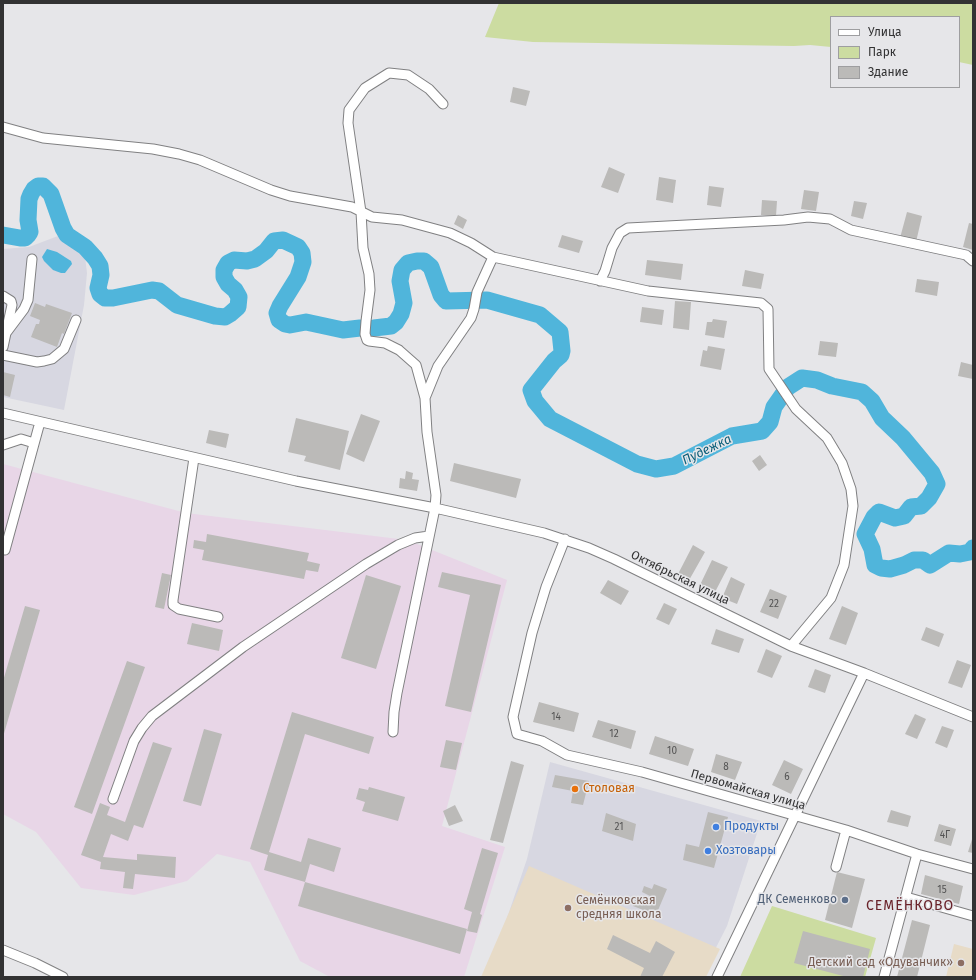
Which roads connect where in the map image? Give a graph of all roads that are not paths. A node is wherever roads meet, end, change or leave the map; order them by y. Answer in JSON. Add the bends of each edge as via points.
{"nodes":[{"id":1,"x":443,"y":104,"type":"dead end"},
{"id":2,"x":3,"y":127,"type":"edge"},
{"id":3,"x":361,"y":212,"type":"junction"},
{"id":4,"x":492,"y":257,"type":"junction"},
{"id":5,"x":32,"y":259,"type":"dead end"},
{"id":6,"x":973,"y":261,"type":"edge"},
{"id":7,"x":600,"y":281,"type":"junction"},
{"id":8,"x":3,"y":296,"type":"edge"},
{"id":9,"x":76,"y":320,"type":"dead end"},
{"id":10,"x":6,"y":333,"type":"junction"},
{"id":11,"x":3,"y":347,"type":"edge"},
{"id":12,"x":3,"y":355,"type":"edge"},
{"id":13,"x":425,"y":398,"type":"junction"},
{"id":14,"x":3,"y":413,"type":"edge"},
{"id":15,"x":40,"y":422,"type":"junction"},
{"id":16,"x":34,"y":443,"type":"junction"},
{"id":17,"x":3,"y":446,"type":"edge"},
{"id":18,"x":194,"y":458,"type":"junction"},
{"id":19,"x":435,"y":508,"type":"junction"},
{"id":20,"x":429,"y":536,"type":"junction"},
{"id":21,"x":565,"y":539,"type":"junction"},
{"id":22,"x":4,"y":552,"type":"edge"},
{"id":23,"x":218,"y":618,"type":"dead end"},
{"id":24,"x":791,"y":646,"type":"junction"},
{"id":25,"x":864,"y":673,"type":"junction"},
{"id":26,"x":973,"y":717,"type":"edge"},
{"id":27,"x":393,"y":732,"type":"dead end"},
{"id":28,"x":113,"y":799,"type":"dead end"},
{"id":29,"x":795,"y":816,"type":"junction"},
{"id":30,"x":846,"y":830,"type":"junction"},
{"id":31,"x":917,"y":854,"type":"junction"},
{"id":32,"x":836,"y":867,"type":"dead end"},
{"id":33,"x":973,"y":869,"type":"edge"},
{"id":34,"x":906,"y":897,"type":"junction"},
{"id":35,"x":973,"y":914,"type":"edge"},
{"id":36,"x":3,"y":950,"type":"edge"},
{"id":37,"x":63,"y":977,"type":"edge"},
{"id":38,"x":717,"y":977,"type":"edge"},
{"id":39,"x":884,"y":977,"type":"edge"}],
"edges":[{"from":1,"to":3,"type":"street","via":[[429,89],[408,75],[389,73],[365,88],[349,110],[348,123]]},
{"from":2,"to":3,"type":"street","via":[[43,138],[153,148],[179,154],[200,160],[271,190],[352,207]]},
{"from":3,"to":4,"type":"street","via":[[372,217],[402,220],[450,233]]},
{"from":3,"to":13,"type":"street","via":[[363,248],[370,290],[365,334],[367,340],[385,343],[399,350],[416,365]]},
{"from":4,"to":7,"type":"street"},
{"from":4,"to":13,"type":"street","via":[[466,326],[438,366]]},
{"from":5,"to":10,"type":"street","via":[[28,300]]},
{"from":6,"to":7,"type":"street","via":[[966,255],[851,230],[830,219],[808,216],[784,220],[628,228],[620,232]]},
{"from":7,"to":24,"type":"street","via":[[648,291],[761,303],[768,308],[769,369],[796,409],[827,438],[842,462],[851,489],[853,506],[844,565],[831,598]]},
{"from":8,"to":10,"type":"street","via":[[12,305]]},
{"from":9,"to":12,"type":"street","via":[[64,349],[52,359],[37,362]]},
{"from":10,"to":11,"type":"street"},
{"from":13,"to":19,"type":"street","via":[[436,495]]},
{"from":14,"to":15,"type":"street","name":"Октябрьская улица"},
{"from":15,"to":16,"type":"street"},
{"from":15,"to":18,"type":"street","name":"Октябрьская улица"},
{"from":16,"to":17,"type":"street","via":[[20,440]]},
{"from":16,"to":22,"type":"street"},
{"from":18,"to":19,"type":"street","name":"Октябрьская улица"},
{"from":18,"to":23,"type":"street","via":[[173,600],[179,609]]},
{"from":19,"to":20,"type":"street"},
{"from":19,"to":21,"type":"street","name":"Октябрьская улица"},
{"from":20,"to":27,"type":"street","via":[[396,693]]},
{"from":20,"to":28,"type":"street","via":[[398,545],[366,564],[243,647],[152,716],[134,741]]},
{"from":21,"to":24,"type":"street","name":"Октябрьская улица","via":[[614,559]]},
{"from":21,"to":29,"type":"street","name":"Первомайская улица","via":[[546,587],[532,633],[513,717],[517,734],[542,741],[567,755],[642,772]]},
{"from":24,"to":25,"type":"street","name":"Октябрьская улица"},
{"from":25,"to":26,"type":"street","name":"Октябрьская улица"},
{"from":25,"to":29,"type":"street"},
{"from":29,"to":30,"type":"street","name":"Первомайская улица"},
{"from":29,"to":38,"type":"street"},
{"from":30,"to":31,"type":"street","name":"Первомайская улица"},
{"from":30,"to":32,"type":"street"},
{"from":31,"to":33,"type":"street","name":"Первомайская улица"},
{"from":31,"to":34,"type":"street"},
{"from":34,"to":35,"type":"street"},
{"from":34,"to":39,"type":"street"},
{"from":36,"to":37,"type":"street"}]}
